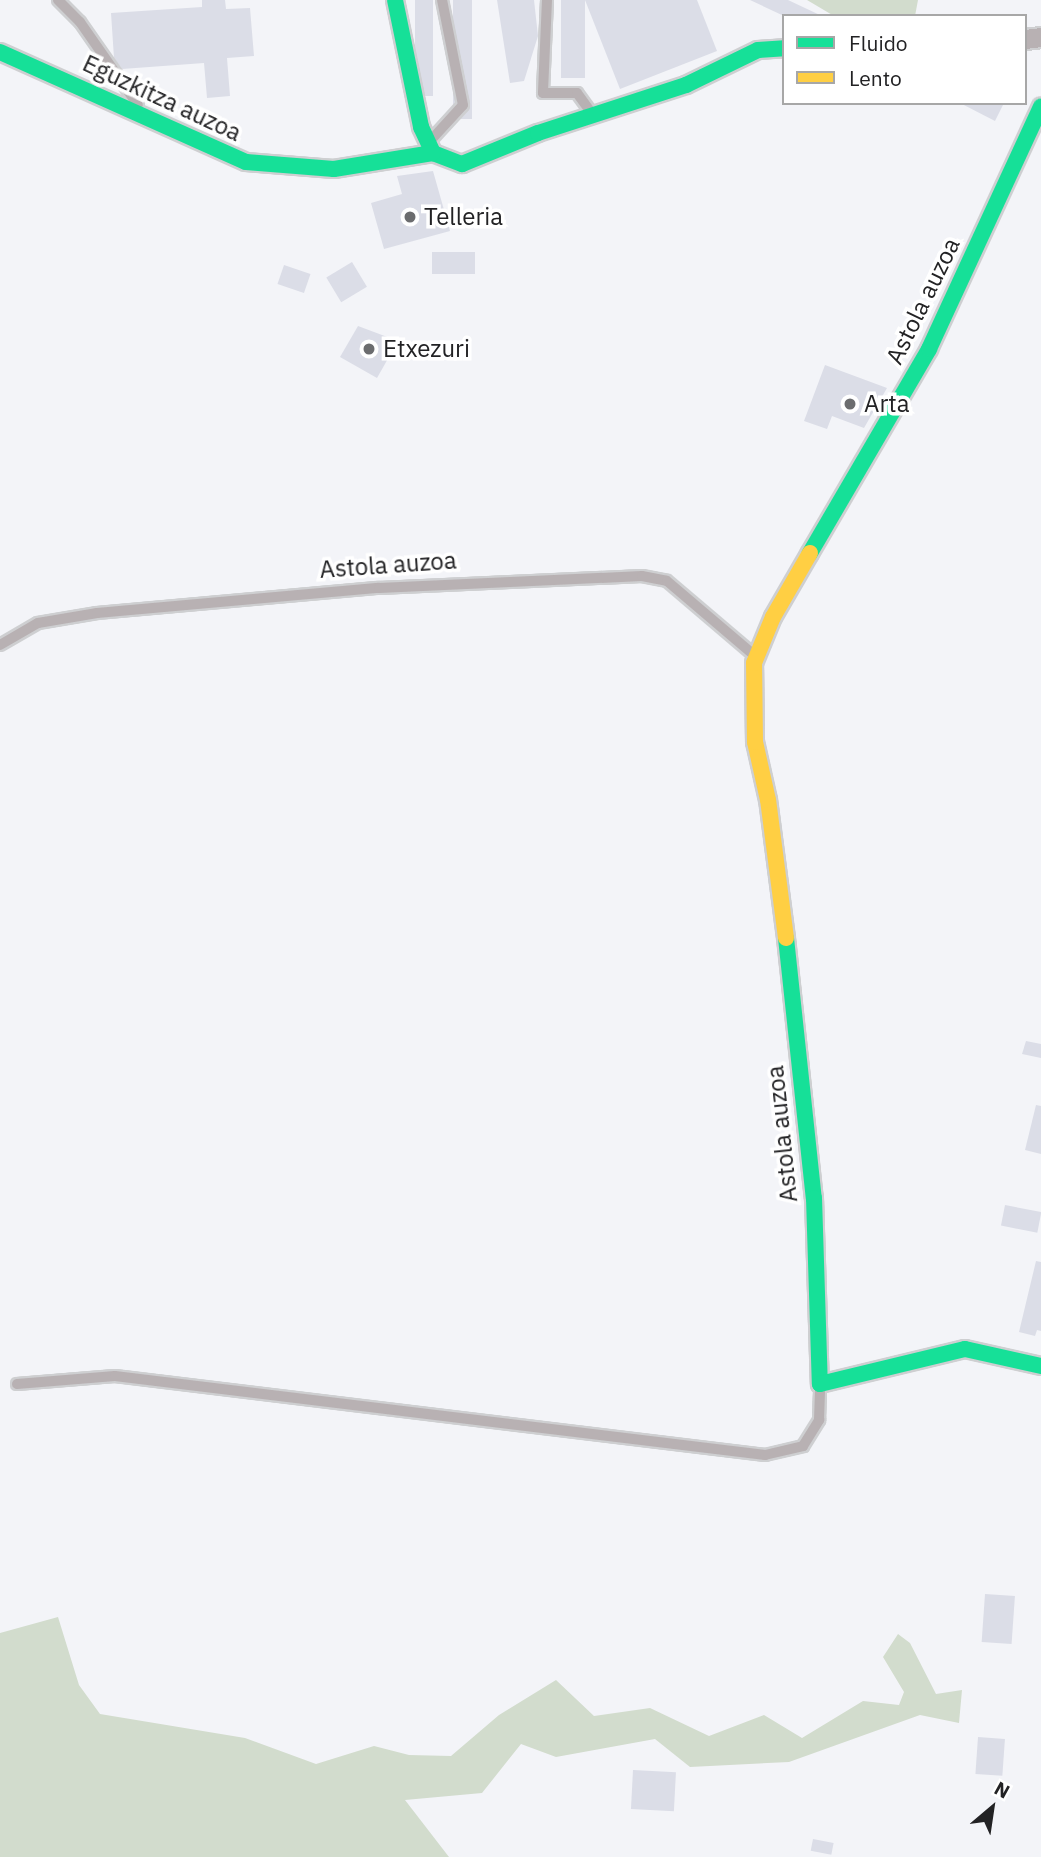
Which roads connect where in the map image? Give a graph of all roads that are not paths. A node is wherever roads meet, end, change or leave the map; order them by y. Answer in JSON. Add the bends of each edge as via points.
{"nodes":[{"id":1,"x":58,"y":0,"type":"edge"},
{"id":2,"x":395,"y":0,"type":"edge"},
{"id":3,"x":442,"y":0,"type":"edge"},
{"id":4,"x":547,"y":0,"type":"edge"},
{"id":5,"x":782,"y":48,"type":"edge"},
{"id":6,"x":0,"y":51,"type":"edge"},
{"id":7,"x":1041,"y":107,"type":"edge"},
{"id":8,"x":136,"y":113,"type":"junction"},
{"id":9,"x":594,"y":115,"type":"junction"},
{"id":10,"x":430,"y":148,"type":"junction"},
{"id":11,"x":0,"y":645,"type":"edge"},
{"id":12,"x":757,"y":656,"type":"junction"},
{"id":13,"x":1041,"y":1366,"type":"edge"},
{"id":14,"x":17,"y":1384,"type":"dead end"},
{"id":15,"x":820,"y":1384,"type":"junction"}],
"edges":[{"from":1,"to":8,"type":"lane","via":[[80,22],[138,106]]},
{"from":2,"to":10,"type":"street"},
{"from":3,"to":10,"type":"lane","via":[[463,105]]},
{"from":4,"to":9,"type":"lane","via":[[543,93],[577,93]]},
{"from":5,"to":9,"type":"street","name":"Eguzkitza auzoa","via":[[758,50],[686,85]]},
{"from":6,"to":8,"type":"street","name":"Eguzkitza auzoa"},
{"from":7,"to":12,"type":"street","name":"Astola auzoa","via":[[929,349],[773,617]]},
{"from":8,"to":10,"type":"street","name":"Eguzkitza auzoa","via":[[246,162],[334,169]]},
{"from":9,"to":10,"type":"street","name":"Eguzkitza auzoa","via":[[461,164]]},
{"from":11,"to":12,"type":"lane","name":"Astola auzoa","via":[[38,623],[97,613],[379,588],[642,576],[667,581]]},
{"from":12,"to":15,"type":"street","name":"Astola auzoa","via":[[755,742],[768,800],[790,968],[814,1198]]},
{"from":13,"to":15,"type":"street","via":[[965,1349]]},
{"from":14,"to":15,"type":"lane","via":[[115,1376],[765,1455],[803,1446],[819,1420]]}]}
